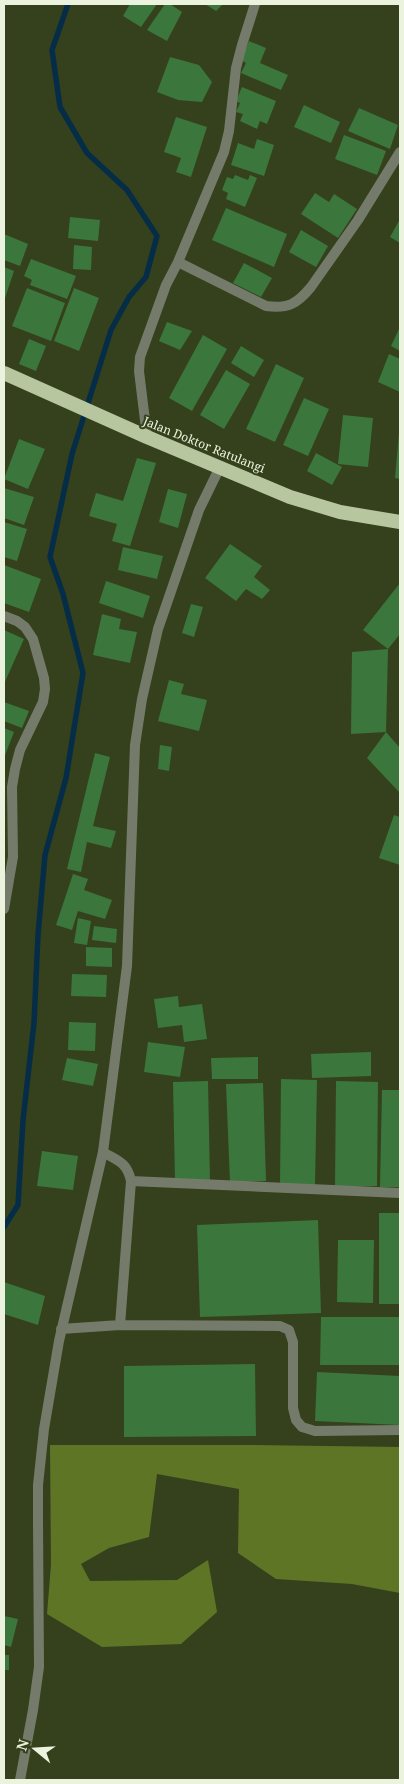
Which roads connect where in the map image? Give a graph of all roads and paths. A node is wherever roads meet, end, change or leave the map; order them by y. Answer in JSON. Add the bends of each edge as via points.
{"nodes":[{"id":1,"x":255,"y":4,"type":"edge"},
{"id":2,"x":400,"y":152,"type":"edge"},
{"id":3,"x":178,"y":262,"type":"junction"},
{"id":4,"x":5,"y":378,"type":"edge"},
{"id":5,"x":147,"y":437,"type":"junction"},
{"id":6,"x":220,"y":467,"type":"junction"},
{"id":7,"x":400,"y":522,"type":"edge"},
{"id":8,"x":4,"y":616,"type":"edge"},
{"id":9,"x":4,"y":909,"type":"edge"},
{"id":10,"x":103,"y":1152,"type":"junction"},
{"id":11,"x":131,"y":1181,"type":"junction"},
{"id":12,"x":400,"y":1193,"type":"edge"},
{"id":13,"x":120,"y":1325,"type":"junction"},
{"id":14,"x":62,"y":1329,"type":"junction"},
{"id":15,"x":400,"y":1430,"type":"edge"},
{"id":16,"x":20,"y":1780,"type":"edge"}],
"edges":[{"from":1,"to":3,"type":"street","via":[[236,68],[224,152]]},
{"from":2,"to":3,"type":"street","via":[[311,287],[292,304],[281,308],[266,306]]},
{"from":3,"to":5,"type":"street","via":[[166,285],[140,357]]},
{"from":4,"to":5,"type":"highway","name":"Jalan Doktor Ratulangi"},
{"from":5,"to":6,"type":"highway","name":"Jalan Doktor Ratulangi"},
{"from":6,"to":7,"type":"highway","name":"Jalan Doktor Ratulangi","via":[[290,497],[340,512]]},
{"from":6,"to":10,"type":"street","via":[[200,510],[158,629],[142,699],[135,745],[127,966]]},
{"from":8,"to":9,"type":"street","via":[[25,627],[33,639],[45,689],[43,702],[20,750],[15,769],[12,787],[13,857]]},
{"from":10,"to":11,"type":"street","via":[[124,1164]]},
{"from":10,"to":14,"type":"street"},
{"from":11,"to":12,"type":"street"},
{"from":11,"to":13,"type":"street"},
{"from":13,"to":14,"type":"street"},
{"from":13,"to":15,"type":"street","via":[[280,1326],[289,1330],[293,1342],[293,1408],[302,1427],[316,1431]]},
{"from":14,"to":16,"type":"street","via":[[44,1429],[38,1485],[39,1667]]}]}
